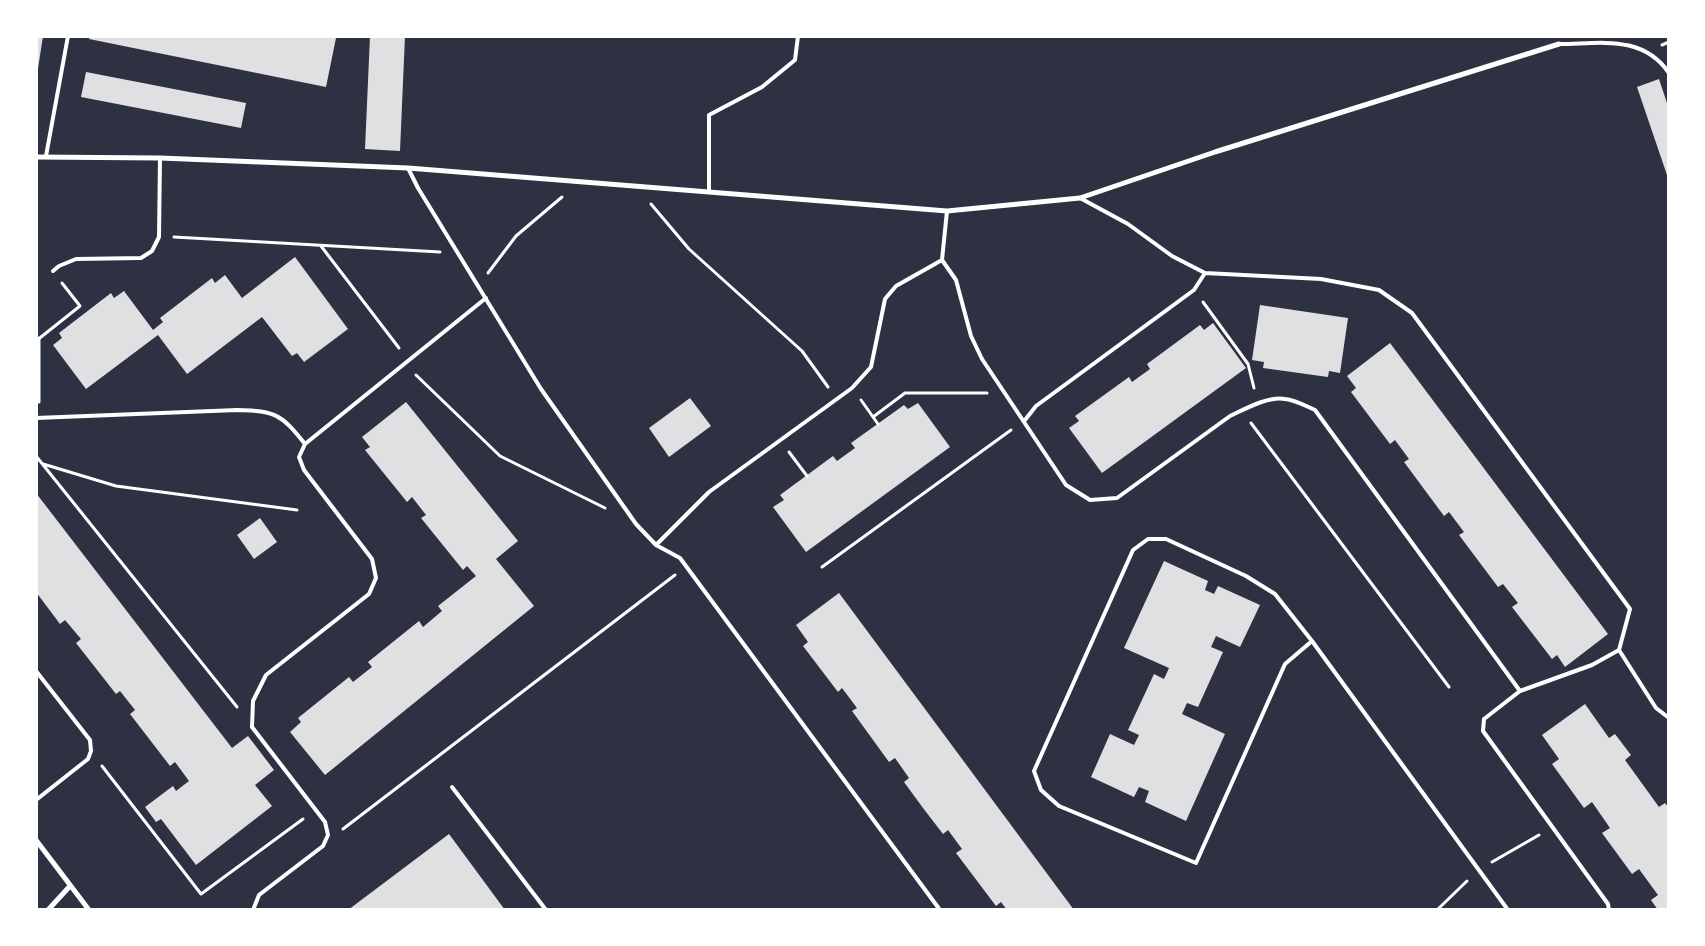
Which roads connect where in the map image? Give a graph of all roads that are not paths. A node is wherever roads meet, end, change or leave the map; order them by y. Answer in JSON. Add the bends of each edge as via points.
{"nodes":[{"id":1,"x":68,"y":36,"type":"edge"},
{"id":2,"x":798,"y":36,"type":"edge"},
{"id":3,"x":1558,"y":44,"type":"joint"},
{"id":4,"x":1669,"y":72,"type":"edge"},
{"id":5,"x":46,"y":156,"type":"junction"},
{"id":6,"x":36,"y":157,"type":"edge"},
{"id":7,"x":160,"y":158,"type":"junction"},
{"id":8,"x":408,"y":168,"type":"junction"},
{"id":9,"x":709,"y":192,"type":"junction"},
{"id":10,"x":1080,"y":198,"type":"junction"},
{"id":11,"x":947,"y":211,"type":"junction"},
{"id":12,"x":942,"y":260,"type":"junction"},
{"id":13,"x":53,"y":271,"type":"road end"},
{"id":14,"x":1205,"y":273,"type":"junction"},
{"id":15,"x":486,"y":298,"type":"junction"},
{"id":16,"x":37,"y":417,"type":"edge"},
{"id":17,"x":1025,"y":420,"type":"junction"},
{"id":18,"x":305,"y":444,"type":"junction"},
{"id":19,"x":656,"y":545,"type":"junction"},
{"id":20,"x":1312,"y":641,"type":"junction"},
{"id":21,"x":1619,"y":650,"type":"junction"},
{"id":22,"x":36,"y":671,"type":"edge"},
{"id":23,"x":1520,"y":692,"type":"junction"},
{"id":24,"x":1669,"y":718,"type":"edge"},
{"id":25,"x":452,"y":787,"type":"dead end"},
{"id":26,"x":36,"y":800,"type":"edge"},
{"id":27,"x":36,"y":840,"type":"edge"},
{"id":28,"x":70,"y":886,"type":"junction"},
{"id":29,"x":48,"y":910,"type":"edge"},
{"id":30,"x":89,"y":910,"type":"edge"},
{"id":31,"x":253,"y":910,"type":"edge"},
{"id":32,"x":546,"y":910,"type":"edge"},
{"id":33,"x":940,"y":910,"type":"edge"},
{"id":34,"x":1508,"y":910,"type":"edge"},
{"id":35,"x":1609,"y":910,"type":"edge"}],
"edges":[{"from":1,"to":5,"type":"lane"},
{"from":2,"to":9,"type":"lane","via":[[795,60],[762,87],[709,115]]},
{"from":3,"to":4,"type":"lane","via":[[1625,44],[1648,51]]},
{"from":3,"to":10,"type":"street"},
{"from":5,"to":6,"type":"street"},
{"from":5,"to":7,"type":"street"},
{"from":7,"to":8,"type":"street"},
{"from":7,"to":13,"type":"lane","via":[[159,236],[152,251],[141,258],[76,260]]},
{"from":8,"to":9,"type":"street"},
{"from":8,"to":15,"type":"lane"},
{"from":9,"to":11,"type":"street"},
{"from":10,"to":11,"type":"street"},
{"from":10,"to":14,"type":"lane"},
{"from":11,"to":12,"type":"lane"},
{"from":12,"to":17,"type":"lane","via":[[956,280],[971,336],[982,359]]},
{"from":12,"to":19,"type":"lane","via":[[896,286],[885,299],[871,367],[852,388],[709,492]]},
{"from":14,"to":17,"type":"lane","via":[[1194,290],[1036,406]]},
{"from":14,"to":21,"type":"lane","via":[[1321,279],[1379,290],[1412,313],[1630,609]]},
{"from":15,"to":18,"type":"lane"},
{"from":15,"to":19,"type":"lane","via":[[541,389],[636,524]]},
{"from":16,"to":18,"type":"lane","via":[[261,411],[285,420]]},
{"from":17,"to":23,"type":"lane","via":[[1066,485],[1090,500],[1117,498],[1230,416],[1258,403],[1284,398],[1315,410]]},
{"from":18,"to":31,"type":"lane","via":[[299,457],[304,470],[372,559],[376,578],[369,594],[266,675],[253,702],[252,727],[325,822],[328,835],[322,846],[258,896]]},
{"from":19,"to":33,"type":"lane","via":[[680,558]]},
{"from":20,"to":20,"type":"lane","via":[[1275,594],[1246,576],[1166,539],[1148,539],[1133,550],[1034,772],[1041,790],[1059,806],[1196,863],[1285,664]]},
{"from":20,"to":34,"type":"lane"},
{"from":21,"to":23,"type":"lane","via":[[1592,665]]},
{"from":21,"to":24,"type":"lane","via":[[1656,708]]},
{"from":22,"to":26,"type":"lane","via":[[90,740],[91,751],[88,759]]},
{"from":23,"to":35,"type":"lane","via":[[1484,719],[1482,731],[1608,904]]},
{"from":25,"to":32,"type":"lane"},
{"from":27,"to":28,"type":"street"},
{"from":28,"to":29,"type":"street"},
{"from":28,"to":30,"type":"street"}]}
